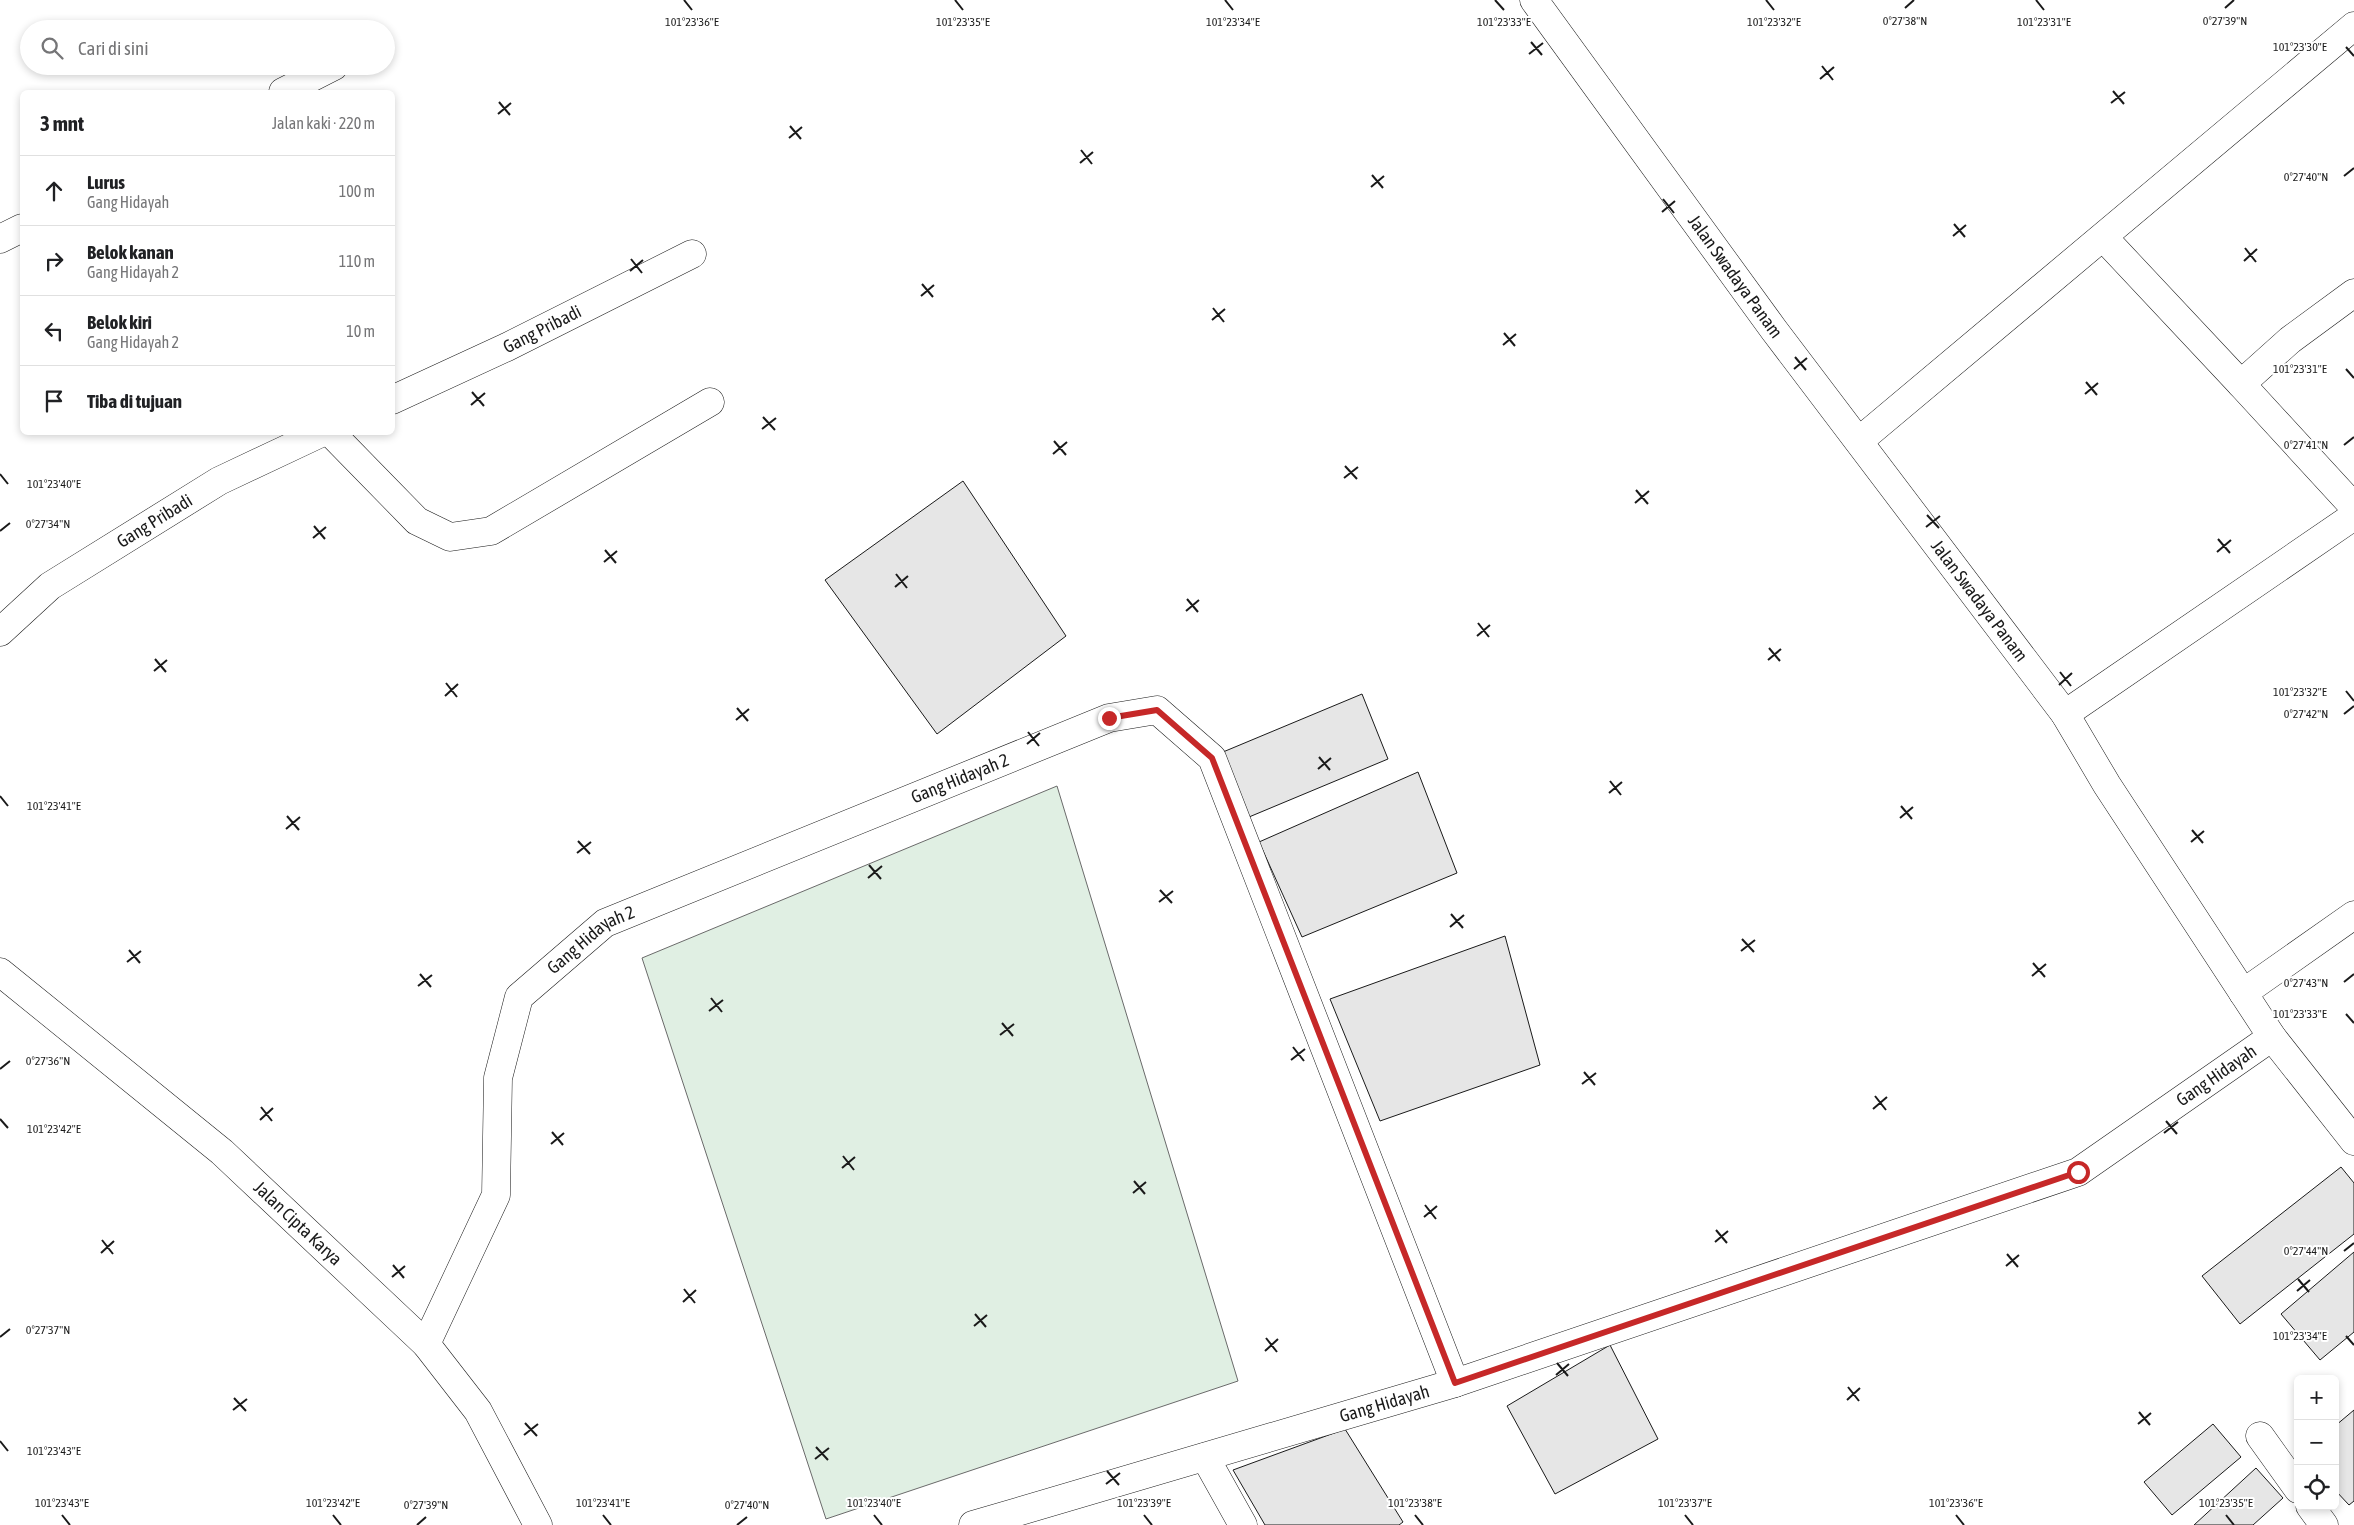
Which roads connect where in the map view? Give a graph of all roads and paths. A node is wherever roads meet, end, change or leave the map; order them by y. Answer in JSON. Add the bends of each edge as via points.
{"nodes":[{"id":1,"x":1534,"y":0,"type":"edge"},
{"id":2,"x":2354,"y":26,"type":"edge"},
{"id":3,"x":316,"y":75,"type":"edge"},
{"id":4,"x":287,"y":90,"type":"edge"},
{"id":5,"x":20,"y":229,"type":"edge"},
{"id":6,"x":2104,"y":238,"type":"junction"},
{"id":7,"x":0,"y":239,"type":"edge"},
{"id":8,"x":692,"y":254,"type":"dead end"},
{"id":9,"x":2354,"y":293,"type":"edge"},
{"id":10,"x":2241,"y":384,"type":"junction"},
{"id":11,"x":395,"y":399,"type":"edge"},
{"id":12,"x":710,"y":402,"type":"dead end"},
{"id":13,"x":317,"y":435,"type":"edge"},
{"id":14,"x":333,"y":435,"type":"edge"},
{"id":15,"x":1859,"y":441,"type":"junction"},
{"id":16,"x":2354,"y":507,"type":"edge"},
{"id":17,"x":2354,"y":516,"type":"edge"},
{"id":18,"x":0,"y":632,"type":"edge"},
{"id":19,"x":2065,"y":714,"type":"junction"},
{"id":20,"x":2354,"y":916,"type":"edge"},
{"id":21,"x":0,"y":972,"type":"edge"},
{"id":22,"x":2243,"y":993,"type":"junction"},
{"id":23,"x":2272,"y":1037,"type":"junction"},
{"id":24,"x":2354,"y":1141,"type":"edge"},
{"id":25,"x":426,"y":1344,"type":"junction"},
{"id":26,"x":1455,"y":1383,"type":"junction"},
{"id":27,"x":2260,"y":1436,"type":"dead end"},
{"id":28,"x":1205,"y":1457,"type":"junction"},
{"id":29,"x":2294,"y":1483,"type":"edge"},
{"id":30,"x":2313,"y":1510,"type":"edge"},
{"id":31,"x":538,"y":1525,"type":"edge"},
{"id":32,"x":973,"y":1525,"type":"edge"},
{"id":33,"x":1243,"y":1525,"type":"edge"},
{"id":34,"x":2324,"y":1525,"type":"edge"}],
"edges":[{"from":1,"to":15,"type":"street","name":"Jalan Swadaya Panam","via":[[1774,330]]},
{"from":2,"to":6,"type":"street"},
{"from":3,"to":4,"type":"street"},
{"from":5,"to":7,"type":"street"},
{"from":6,"to":10,"type":"street"},
{"from":6,"to":15,"type":"street"},
{"from":8,"to":11,"type":"street","name":"Gang Pribadi","via":[[507,347]]},
{"from":9,"to":10,"type":"street","via":[[2290,340]]},
{"from":10,"to":16,"type":"street"},
{"from":12,"to":14,"type":"street","via":[[491,531],[450,538],[417,521]]},
{"from":13,"to":18,"type":"street","name":"Gang Pribadi","via":[[219,481],[50,586]]},
{"from":15,"to":19,"type":"street","name":"Jalan Swadaya Panam"},
{"from":17,"to":19,"type":"street"},
{"from":19,"to":22,"type":"street","name":"Jalan Swadaya Panam"},
{"from":20,"to":22,"type":"street"},
{"from":21,"to":25,"type":"street","name":"Jalan Cipta Karya","via":[[222,1152]]},
{"from":22,"to":23,"type":"street","name":"Jalan Swadaya Panam"},
{"from":23,"to":24,"type":"street","name":"Jalan Swadaya Panam"},
{"from":23,"to":26,"type":"street","name":"Gang Hidayah","via":[[2078,1172]]},
{"from":25,"to":26,"type":"street","name":"Gang Hidayah 2","via":[[496,1195],[498,1078],[519,997],[605,924],[1109,718],[1157,710],[1212,758]]},
{"from":25,"to":31,"type":"street","name":"Jalan Cipta Karya","via":[[478,1411]]},
{"from":26,"to":28,"type":"street","name":"Gang Hidayah"},
{"from":27,"to":29,"type":"street"},
{"from":28,"to":32,"type":"street","name":"Gang Hidayah"},
{"from":28,"to":33,"type":"street"},
{"from":30,"to":34,"type":"street"}]}
